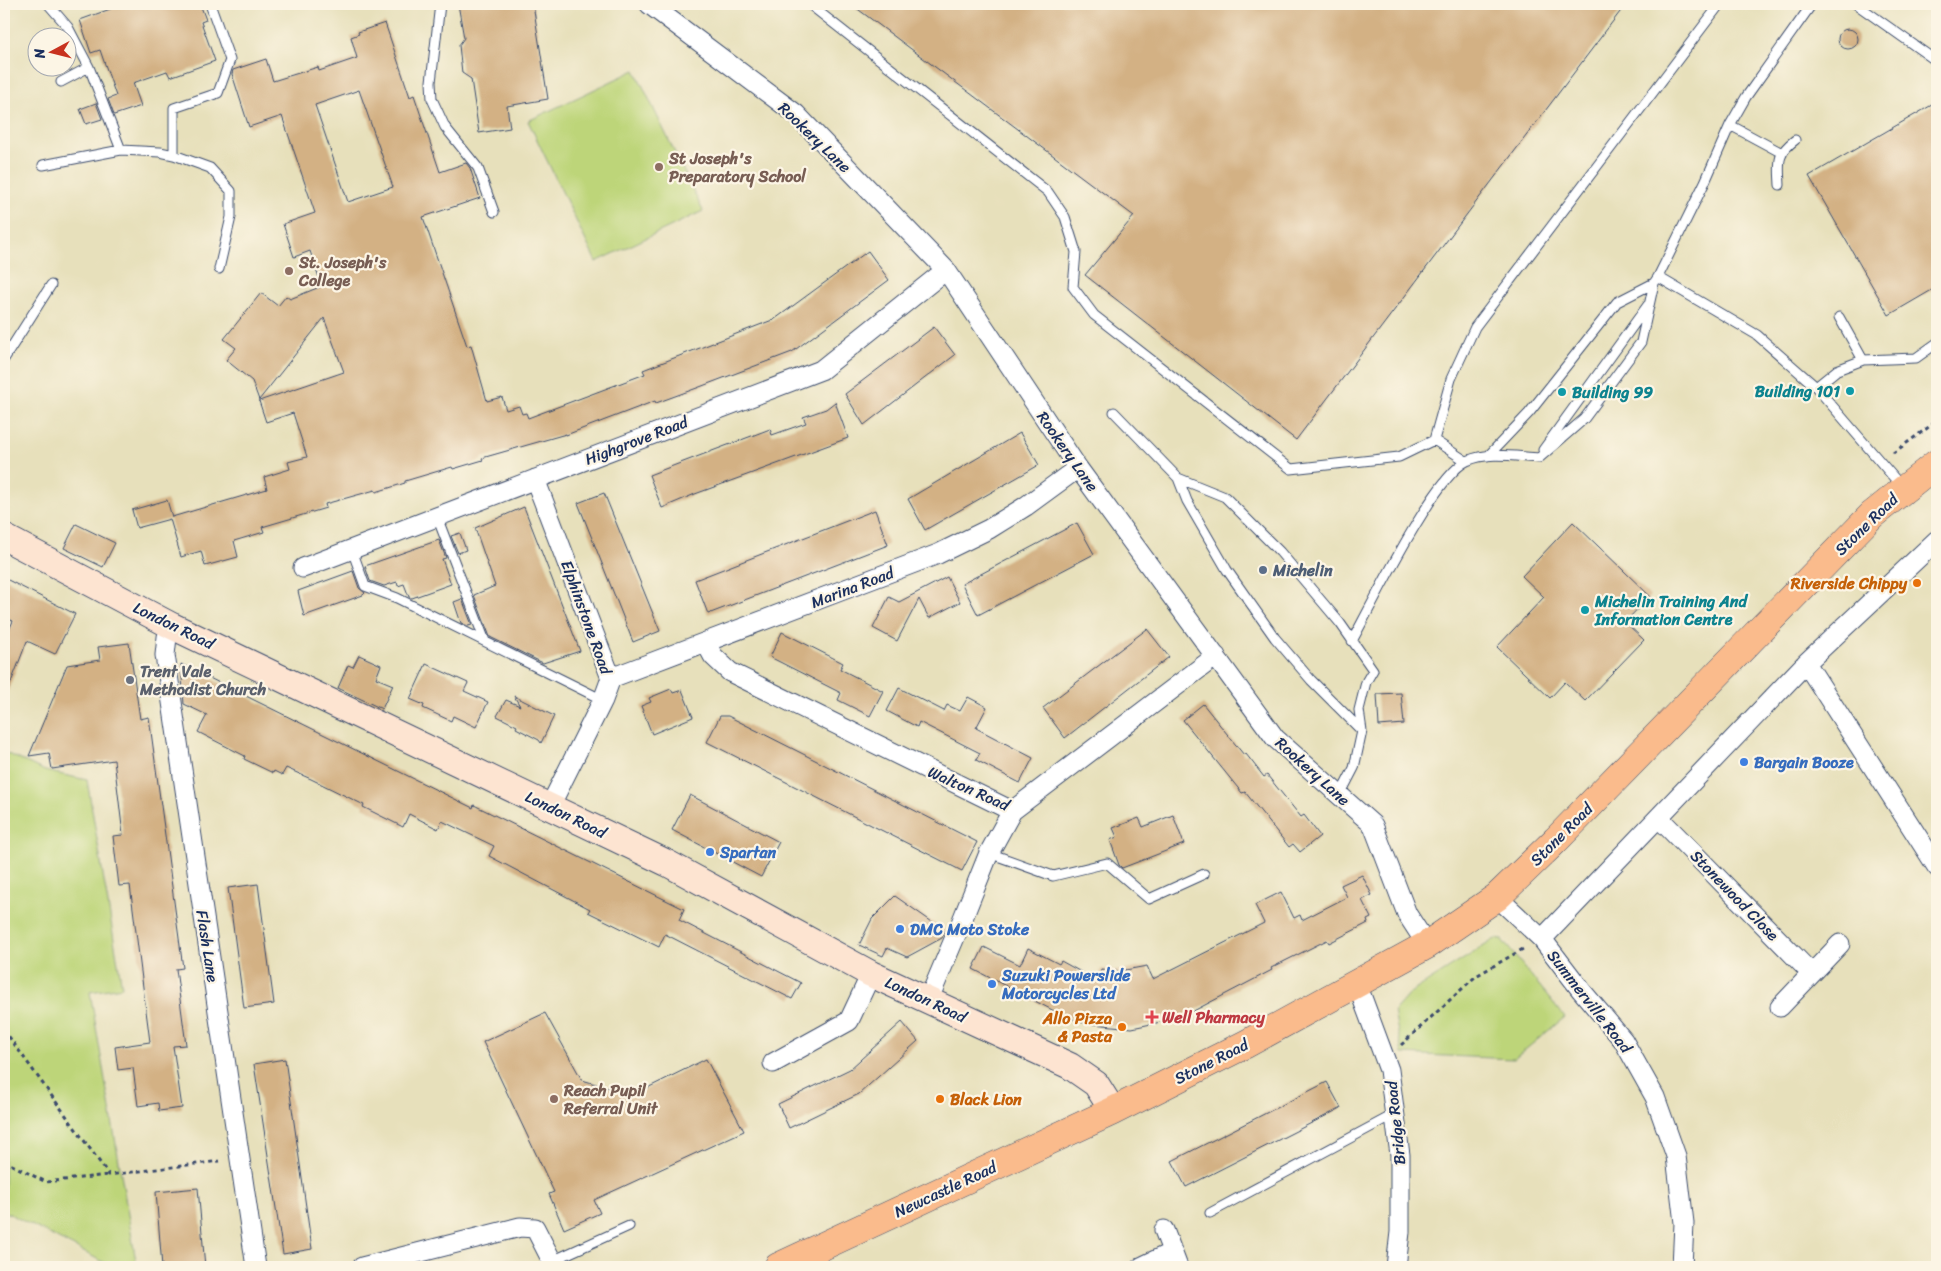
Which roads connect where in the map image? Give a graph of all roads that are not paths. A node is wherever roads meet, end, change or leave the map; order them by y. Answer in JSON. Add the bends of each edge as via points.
{"nodes":[{"id":1,"x":48,"y":4,"type":"edge"},
{"id":2,"x":440,"y":4,"type":"edge"},
{"id":3,"x":649,"y":4,"type":"edge"},
{"id":4,"x":809,"y":4,"type":"edge"},
{"id":5,"x":1720,"y":4,"type":"edge"},
{"id":6,"x":1812,"y":4,"type":"edge"},
{"id":7,"x":1856,"y":4,"type":"edge"},
{"id":8,"x":211,"y":6,"type":"dead end"},
{"id":9,"x":1937,"y":59,"type":"edge"},
{"id":10,"x":89,"y":67,"type":"junction"},
{"id":11,"x":60,"y":82,"type":"dead end"},
{"id":12,"x":1730,"y":125,"type":"junction"},
{"id":13,"x":1795,"y":140,"type":"dead end"},
{"id":14,"x":121,"y":150,"type":"junction"},
{"id":15,"x":1782,"y":153,"type":"junction"},
{"id":16,"x":174,"y":155,"type":"junction"},
{"id":17,"x":42,"y":165,"type":"dead end"},
{"id":18,"x":1780,"y":185,"type":"dead end"},
{"id":19,"x":494,"y":212,"type":"dead end"},
{"id":20,"x":220,"y":269,"type":"dead end"},
{"id":21,"x":946,"y":270,"type":"junction"},
{"id":22,"x":1656,"y":280,"type":"junction"},
{"id":23,"x":51,"y":286,"type":"dead end"},
{"id":24,"x":1651,"y":300,"type":"junction"},
{"id":25,"x":1839,"y":317,"type":"dead end"},
{"id":26,"x":1937,"y":343,"type":"edge"},
{"id":27,"x":4,"y":360,"type":"edge"},
{"id":28,"x":1862,"y":360,"type":"junction"},
{"id":29,"x":1816,"y":387,"type":"junction"},
{"id":30,"x":1114,"y":412,"type":"dead end"},
{"id":31,"x":1434,"y":440,"type":"junction"},
{"id":32,"x":1488,"y":456,"type":"junction"},
{"id":33,"x":1537,"y":458,"type":"junction"},
{"id":34,"x":1466,"y":461,"type":"junction"},
{"id":35,"x":1935,"y":467,"type":"edge"},
{"id":36,"x":1078,"y":468,"type":"junction"},
{"id":37,"x":1178,"y":478,"type":"junction"},
{"id":38,"x":535,"y":479,"type":"junction"},
{"id":39,"x":1904,"y":488,"type":"junction"},
{"id":40,"x":436,"y":517,"type":"junction"},
{"id":41,"x":4,"y":537,"type":"edge"},
{"id":42,"x":1937,"y":540,"type":"edge"},
{"id":43,"x":352,"y":550,"type":"junction"},
{"id":44,"x":303,"y":568,"type":"dead end"},
{"id":45,"x":172,"y":626,"type":"junction"},
{"id":46,"x":485,"y":641,"type":"junction"},
{"id":47,"x":1352,"y":641,"type":"junction"},
{"id":48,"x":706,"y":643,"type":"junction"},
{"id":49,"x":1216,"y":656,"type":"junction"},
{"id":50,"x":1806,"y":663,"type":"junction"},
{"id":51,"x":611,"y":678,"type":"junction"},
{"id":52,"x":603,"y":700,"type":"junction"},
{"id":53,"x":1362,"y":731,"type":"junction"},
{"id":54,"x":1340,"y":795,"type":"junction"},
{"id":55,"x":550,"y":806,"type":"junction"},
{"id":56,"x":1012,"y":811,"type":"junction"},
{"id":57,"x":1659,"y":818,"type":"junction"},
{"id":58,"x":989,"y":853,"type":"junction"},
{"id":59,"x":1937,"y":867,"type":"edge"},
{"id":60,"x":1204,"y":874,"type":"dead end"},
{"id":61,"x":1497,"y":897,"type":"junction"},
{"id":62,"x":1542,"y":939,"type":"junction"},
{"id":63,"x":1840,"y":944,"type":"dead end"},
{"id":64,"x":1428,"y":945,"type":"junction"},
{"id":65,"x":1811,"y":973,"type":"junction"},
{"id":66,"x":871,"y":974,"type":"junction"},
{"id":67,"x":1357,"y":984,"type":"junction"},
{"id":68,"x":928,"y":1001,"type":"junction"},
{"id":69,"x":1780,"y":1007,"type":"dead end"},
{"id":70,"x":773,"y":1064,"type":"dead end"},
{"id":71,"x":1113,"y":1110,"type":"junction"},
{"id":72,"x":1394,"y":1114,"type":"junction"},
{"id":73,"x":1210,"y":1213,"type":"dead end"},
{"id":74,"x":629,"y":1226,"type":"dead end"},
{"id":75,"x":1164,"y":1230,"type":"dead end"},
{"id":76,"x":1175,"y":1260,"type":"edge"},
{"id":77,"x":553,"y":1264,"type":"edge"},
{"id":78,"x":256,"y":1267,"type":"edge"},
{"id":79,"x":362,"y":1267,"type":"edge"},
{"id":80,"x":778,"y":1267,"type":"edge"},
{"id":81,"x":1141,"y":1267,"type":"edge"},
{"id":82,"x":1396,"y":1267,"type":"edge"},
{"id":83,"x":1682,"y":1267,"type":"edge"}],
"edges":[{"from":1,"to":10,"type":"lane","via":[[68,27]]},
{"from":2,"to":19,"type":"lane","via":[[430,82],[432,99],[445,127],[478,168]]},
{"from":3,"to":21,"type":"street","name":"Rookery Lane","via":[[796,114]]},
{"from":4,"to":31,"type":"lane","via":[[1048,192],[1065,217],[1076,252],[1074,287],[1094,316],[1291,469],[1398,457]]},
{"from":5,"to":31,"type":"lane","via":[[1475,327],[1451,379]]},
{"from":6,"to":12,"type":"lane"},
{"from":7,"to":9,"type":"lane"},
{"from":8,"to":16,"type":"lane","via":[[230,60],[218,94],[174,108]]},
{"from":10,"to":11,"type":"lane"},
{"from":10,"to":14,"type":"lane"},
{"from":12,"to":15,"type":"lane"},
{"from":12,"to":22,"type":"lane"},
{"from":13,"to":15,"type":"lane"},
{"from":14,"to":16,"type":"lane"},
{"from":14,"to":17,"type":"lane"},
{"from":15,"to":18,"type":"lane","via":[[1779,159]]},
{"from":16,"to":20,"type":"lane","via":[[210,168],[231,191],[231,217]]},
{"from":21,"to":36,"type":"street","name":"Rookery Lane"},
{"from":21,"to":38,"type":"street","name":"Highgrove Road","via":[[821,370]]},
{"from":22,"to":24,"type":"lane"},
{"from":22,"to":29,"type":"lane","via":[[1757,335]]},
{"from":22,"to":32,"type":"lane","via":[[1617,302],[1529,413]]},
{"from":23,"to":27,"type":"lane"},
{"from":24,"to":33,"type":"lane"},
{"from":24,"to":33,"type":"lane","via":[[1641,342],[1584,419]]},
{"from":25,"to":28,"type":"lane"},
{"from":26,"to":28,"type":"lane","via":[[1916,358]]},
{"from":28,"to":29,"type":"lane","via":[[1837,370]]},
{"from":29,"to":39,"type":"lane"},
{"from":30,"to":37,"type":"lane"},
{"from":31,"to":34,"type":"lane"},
{"from":32,"to":33,"type":"lane"},
{"from":32,"to":34,"type":"lane"},
{"from":34,"to":47,"type":"lane","via":[[1449,474],[1411,531]]},
{"from":35,"to":39,"type":"highway","name":"Stone Road"},
{"from":36,"to":48,"type":"street","name":"Marina Road","via":[[990,529],[938,554]]},
{"from":36,"to":49,"type":"street","name":"Rookery Lane"},
{"from":37,"to":47,"type":"lane","via":[[1226,497],[1280,552]]},
{"from":37,"to":53,"type":"lane","via":[[1187,501],[1227,570],[1275,638]]},
{"from":38,"to":40,"type":"street","name":"Highgrove Road"},
{"from":38,"to":51,"type":"street","name":"Elphinstone Road"},
{"from":39,"to":61,"type":"highway","name":"Stone Road","via":[[1872,515]]},
{"from":40,"to":43,"type":"street","name":"Highgrove Road"},
{"from":40,"to":46,"type":"lane"},
{"from":41,"to":45,"type":"main road","name":"London Road"},
{"from":42,"to":50,"type":"street"},
{"from":43,"to":44,"type":"street","name":"Highgrove Road"},
{"from":43,"to":46,"type":"lane","via":[[365,586],[398,598]]},
{"from":45,"to":55,"type":"main road","name":"London Road"},
{"from":45,"to":78,"type":"street","name":"Flash Lane","via":[[165,655]]},
{"from":46,"to":52,"type":"lane"},
{"from":47,"to":53,"type":"lane","via":[[1373,670],[1366,682],[1359,710]]},
{"from":48,"to":51,"type":"street","name":"Marina Road"},
{"from":48,"to":56,"type":"street","name":"Walton Road","via":[[713,656],[730,672]]},
{"from":49,"to":54,"type":"street","name":"Rookery Lane","via":[[1275,738]]},
{"from":49,"to":56,"type":"street","name":"Walton Road"},
{"from":50,"to":57,"type":"street"},
{"from":50,"to":59,"type":"street"},
{"from":51,"to":52,"type":"street","name":"Elphinstone Road"},
{"from":52,"to":55,"type":"street","name":"Elphinstone Road"},
{"from":53,"to":54,"type":"lane","via":[[1354,768]]},
{"from":54,"to":64,"type":"street","name":"Rookery Lane","via":[[1373,826],[1407,914]]},
{"from":55,"to":66,"type":"main road","name":"London Road","via":[[667,862]]},
{"from":56,"to":58,"type":"street"},
{"from":57,"to":62,"type":"street"},
{"from":57,"to":65,"type":"street","name":"Stonewood Close"},
{"from":58,"to":60,"type":"lane","via":[[1053,876],[1107,863],[1149,899]]},
{"from":58,"to":68,"type":"street"},
{"from":61,"to":62,"type":"street","name":"Summerville Road"},
{"from":61,"to":64,"type":"highway","name":"Stone Road"},
{"from":62,"to":83,"type":"street","name":"Summerville Road","via":[[1623,1040],[1655,1097],[1676,1156],[1684,1223]]},
{"from":63,"to":65,"type":"street"},
{"from":64,"to":67,"type":"highway","name":"Stone Road"},
{"from":65,"to":69,"type":"street"},
{"from":66,"to":68,"type":"main road","name":"London Road"},
{"from":66,"to":70,"type":"street","via":[[849,1021]]},
{"from":67,"to":71,"type":"highway","name":"Stone Road"},
{"from":67,"to":72,"type":"street","name":"Bridge Road","via":[[1386,1059]]},
{"from":68,"to":71,"type":"main road","name":"London Road","via":[[1070,1066],[1096,1084]]},
{"from":71,"to":80,"type":"highway","name":"Newcastle Road"},
{"from":72,"to":73,"type":"lane"},
{"from":72,"to":82,"type":"street","name":"Bridge Road","via":[[1400,1155],[1400,1232]]},
{"from":74,"to":77,"type":"lane"},
{"from":75,"to":76,"type":"street"},
{"from":76,"to":81,"type":"street"},
{"from":77,"to":79,"type":"street","via":[[535,1228],[520,1227]]}]}
